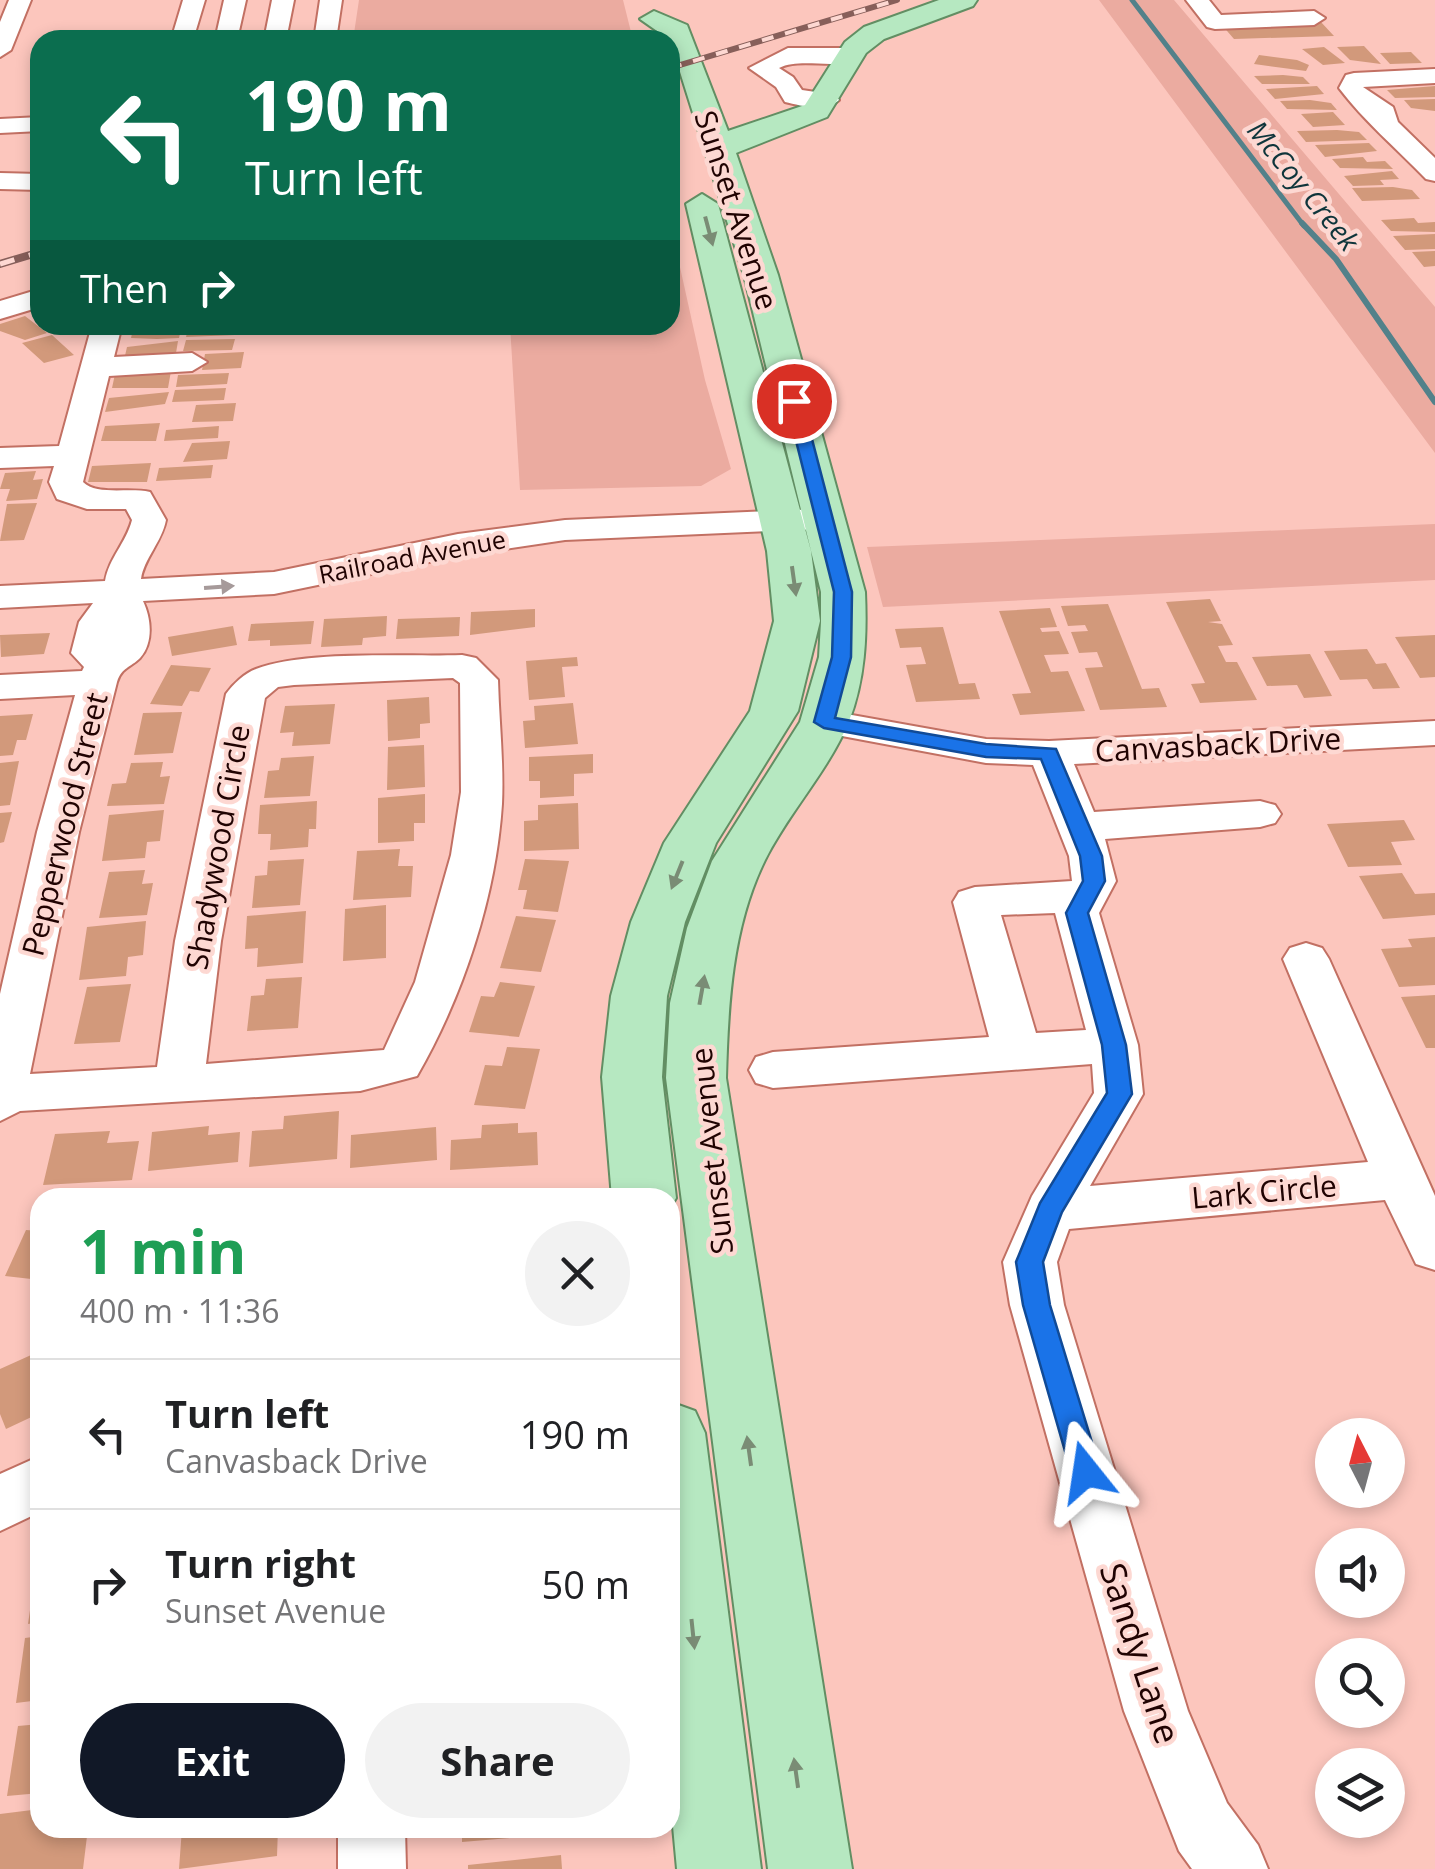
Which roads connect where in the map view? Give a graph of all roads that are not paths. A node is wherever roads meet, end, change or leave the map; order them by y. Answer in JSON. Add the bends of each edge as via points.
{"nodes":[{"id":1,"x":20,"y":0,"type":"edge"},
{"id":2,"x":194,"y":0,"type":"edge"},
{"id":3,"x":236,"y":0,"type":"edge"},
{"id":4,"x":283,"y":0,"type":"edge"},
{"id":5,"x":331,"y":0,"type":"edge"},
{"id":6,"x":964,"y":0,"type":"edge"},
{"id":7,"x":1200,"y":4,"type":"edge"},
{"id":8,"x":1313,"y":18,"type":"dead end"},
{"id":9,"x":185,"y":30,"type":"edge"},
{"id":10,"x":228,"y":30,"type":"edge"},
{"id":11,"x":277,"y":30,"type":"edge"},
{"id":12,"x":326,"y":30,"type":"edge"},
{"id":13,"x":680,"y":42,"type":"edge"},
{"id":14,"x":0,"y":50,"type":"edge"},
{"id":15,"x":851,"y":55,"type":"junction"},
{"id":16,"x":1435,"y":76,"type":"edge"},
{"id":17,"x":680,"y":93,"type":"edge"},
{"id":18,"x":827,"y":100,"type":"junction"},
{"id":19,"x":30,"y":124,"type":"edge"},
{"id":20,"x":0,"y":126,"type":"edge"},
{"id":21,"x":706,"y":141,"type":"junction"},
{"id":22,"x":1433,"y":169,"type":"edge"},
{"id":23,"x":0,"y":181,"type":"edge"},
{"id":24,"x":30,"y":182,"type":"edge"},
{"id":25,"x":30,"y":301,"type":"edge"},
{"id":26,"x":0,"y":310,"type":"edge"},
{"id":27,"x":105,"y":335,"type":"edge"},
{"id":28,"x":192,"y":362,"type":"dead end"},
{"id":29,"x":96,"y":367,"type":"junction"},
{"id":30,"x":72,"y":455,"type":"junction"},
{"id":31,"x":0,"y":458,"type":"edge"},
{"id":32,"x":801,"y":510,"type":"junction"},
{"id":33,"x":0,"y":571,"type":"edge"},
{"id":34,"x":123,"y":579,"type":"junction"},
{"id":35,"x":0,"y":597,"type":"edge"},
{"id":36,"x":101,"y":673,"type":"junction"},
{"id":37,"x":0,"y":688,"type":"edge"},
{"id":38,"x":824,"y":722,"type":"junction"},
{"id":39,"x":1428,"y":746,"type":"edge"},
{"id":40,"x":1048,"y":753,"type":"junction"},
{"id":41,"x":1260,"y":814,"type":"dead end"},
{"id":42,"x":1080,"y":827,"type":"junction"},
{"id":43,"x":1086,"y":895,"type":"junction"},
{"id":44,"x":1306,"y":959,"type":"dead end"},
{"id":45,"x":1114,"y":1045,"type":"junction"},
{"id":46,"x":1018,"y":1054,"type":"junction"},
{"id":47,"x":772,"y":1070,"type":"dead end"},
{"id":48,"x":178,"y":1084,"type":"junction"},
{"id":49,"x":1,"y":1099,"type":"edge"},
{"id":50,"x":1401,"y":1178,"type":"junction"},
{"id":51,"x":643,"y":1188,"type":"edge"},
{"id":52,"x":1050,"y":1210,"type":"junction"},
{"id":53,"x":1435,"y":1249,"type":"edge"},
{"id":54,"x":30,"y":1488,"type":"edge"},
{"id":55,"x":0,"y":1504,"type":"edge"},
{"id":56,"x":680,"y":1522,"type":"edge"},
{"id":57,"x":372,"y":1838,"type":"edge"},
{"id":58,"x":372,"y":1869,"type":"edge"},
{"id":59,"x":719,"y":1869,"type":"edge"},
{"id":60,"x":810,"y":1869,"type":"edge"},
{"id":61,"x":1234,"y":1869,"type":"edge"}],
"edges":[{"from":1,"to":14,"type":"street"},
{"from":2,"to":9,"type":"street"},
{"from":3,"to":10,"type":"street"},
{"from":4,"to":11,"type":"street"},
{"from":5,"to":12,"type":"street"},
{"from":6,"to":15,"type":"main road","via":[[874,33]]},
{"from":7,"to":8,"type":"street","via":[[1215,22]]},
{"from":13,"to":21,"type":"main road","name":"Sunset Avenue"},
{"from":15,"to":18,"type":"main road"},
{"from":15,"to":18,"type":"street","via":[[788,55],[761,68],[785,82],[794,97]]},
{"from":16,"to":22,"type":"street","via":[[1354,80],[1351,88]]},
{"from":17,"to":21,"type":"main road","name":"Sunset Avenue"},
{"from":18,"to":21,"type":"main road","via":[[816,111],[758,132]]},
{"from":19,"to":20,"type":"street"},
{"from":21,"to":32,"type":"main road","name":"Sunset Avenue"},
{"from":23,"to":24,"type":"street"},
{"from":25,"to":26,"type":"street"},
{"from":27,"to":29,"type":"street"},
{"from":28,"to":29,"type":"street"},
{"from":29,"to":30,"type":"street"},
{"from":30,"to":31,"type":"street"},
{"from":30,"to":34,"type":"street","via":[[69,492],[87,500],[138,498],[149,520]]},
{"from":32,"to":34,"type":"street","name":"Railroad Avenue","via":[[522,535],[274,582]]},
{"from":32,"to":38,"type":"main road","name":"Sunset Avenue","via":[[843,592],[842,657]]},
{"from":32,"to":51,"type":"main road","name":"Sunset Avenue","one_way":true,"via":[[792,653],[774,710],[690,843],[658,922],[639,996],[632,1076]]},
{"from":33,"to":34,"type":"street","name":"Railroad Avenue"},
{"from":34,"to":35,"type":"street","name":"Railroad Avenue"},
{"from":34,"to":36,"type":"street","name":"Pepperwood Street","via":[[133,620],[124,652]]},
{"from":36,"to":37,"type":"street"},
{"from":36,"to":49,"type":"street","name":"Pepperwood Street","via":[[58,832]]},
{"from":38,"to":40,"type":"street","name":"Canvasback Drive","via":[[986,751]]},
{"from":60,"to":38,"type":"main road","name":"Sunset Avenue","one_way":true,"via":[[696,1078],[699,1003],[726,894],[738,861]]},
{"from":39,"to":40,"type":"street","name":"Canvasback Drive"},
{"from":40,"to":42,"type":"street","name":"Sandy Lane"},
{"from":41,"to":42,"type":"street"},
{"from":42,"to":43,"type":"street","name":"Sandy Lane","via":[[1094,881]]},
{"from":43,"to":45,"type":"street","name":"Sandy Lane","via":[[1077,913]]},
{"from":43,"to":46,"type":"street","via":[[974,902]]},
{"from":44,"to":50,"type":"street"},
{"from":45,"to":46,"type":"street"},
{"from":45,"to":52,"type":"street","name":"Sandy Lane","via":[[1119,1094]]},
{"from":46,"to":47,"type":"street"},
{"from":48,"to":48,"type":"street","name":"Shadywood Circle","via":[[360,1073],[400,1064],[450,941],[478,826],[479,680],[462,666],[294,672],[266,678],[246,694]]},
{"from":48,"to":49,"type":"street","name":"Shadywood Circle"},
{"from":50,"to":52,"type":"street","name":"Lark Circle"},
{"from":50,"to":53,"type":"street"},
{"from":52,"to":61,"type":"street","name":"Sandy Lane","via":[[1030,1262],[1036,1305],[1156,1712],[1203,1827]]},
{"from":54,"to":55,"type":"street"},
{"from":56,"to":59,"type":"main road","one_way":true},
{"from":57,"to":58,"type":"street"}]}
